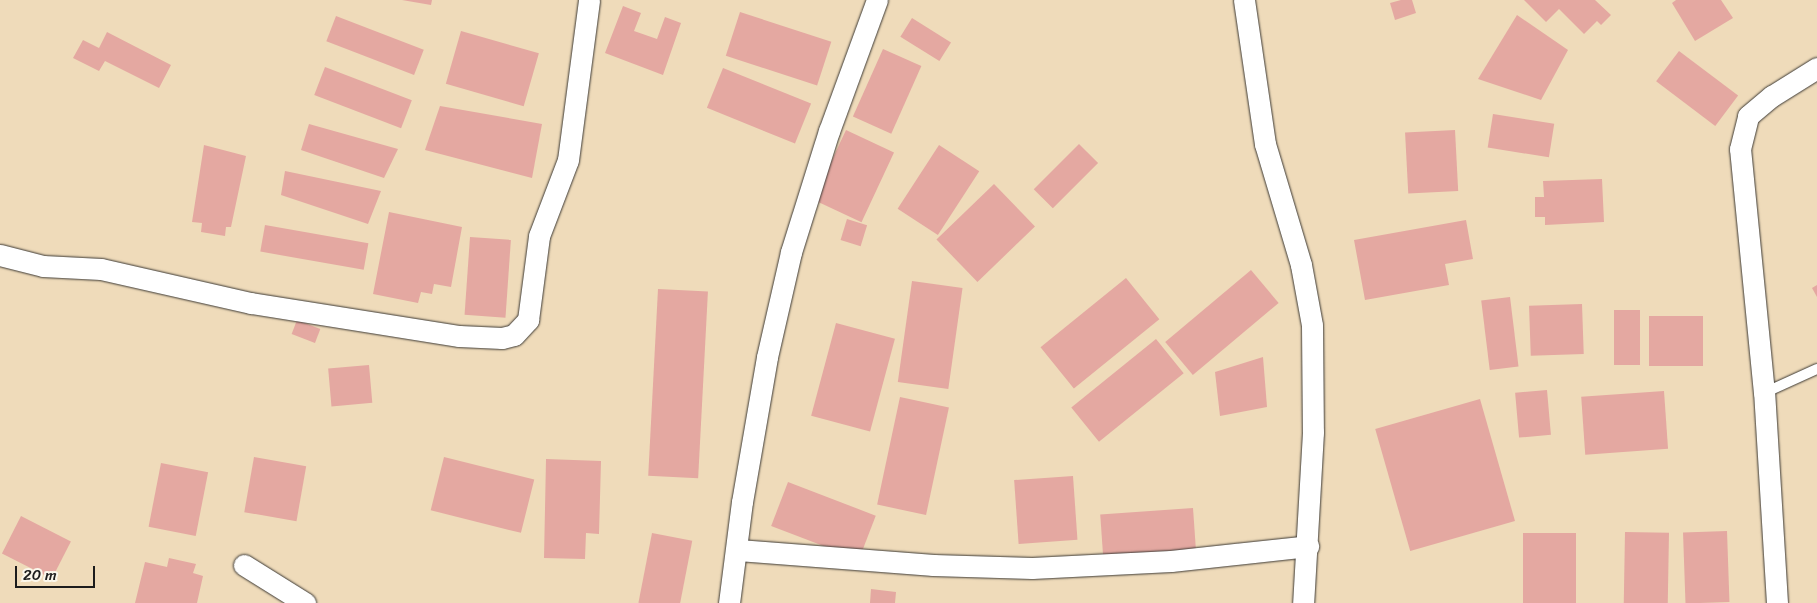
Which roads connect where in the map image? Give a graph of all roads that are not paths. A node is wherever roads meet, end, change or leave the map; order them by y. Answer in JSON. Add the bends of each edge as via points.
{"nodes":[{"id":1,"x":589,"y":0,"type":"edge"},
{"id":2,"x":876,"y":0,"type":"edge"},
{"id":3,"x":1244,"y":0,"type":"edge"},
{"id":4,"x":1817,"y":68,"type":"edge"},
{"id":5,"x":0,"y":255,"type":"edge"},
{"id":6,"x":1817,"y":369,"type":"edge"},
{"id":7,"x":1764,"y":393,"type":"junction"},
{"id":8,"x":1308,"y":546,"type":"junction"},
{"id":9,"x":738,"y":550,"type":"junction"},
{"id":10,"x":244,"y":565,"type":"dead end"},
{"id":11,"x":305,"y":603,"type":"edge"},
{"id":12,"x":729,"y":603,"type":"edge"},
{"id":13,"x":1303,"y":603,"type":"edge"},
{"id":14,"x":1777,"y":603,"type":"edge"}],
"edges":[{"from":1,"to":5,"type":"street","via":[[568,160],[539,236],[528,320],[514,334],[502,338],[459,336],[251,303],[101,268],[43,266]]},
{"from":2,"to":9,"type":"street","via":[[829,131],[791,252],[767,357],[742,502]]},
{"from":3,"to":8,"type":"street","via":[[1265,144],[1301,266],[1312,325],[1313,432]]},
{"from":4,"to":7,"type":"street","via":[[1772,96],[1748,116],[1740,149]]},
{"from":6,"to":7,"type":"lane"},
{"from":7,"to":14,"type":"street"},
{"from":8,"to":9,"type":"street","via":[[1171,561],[1032,568],[933,565]]},
{"from":8,"to":13,"type":"street"},
{"from":9,"to":12,"type":"street"},
{"from":10,"to":11,"type":"street"}]}
